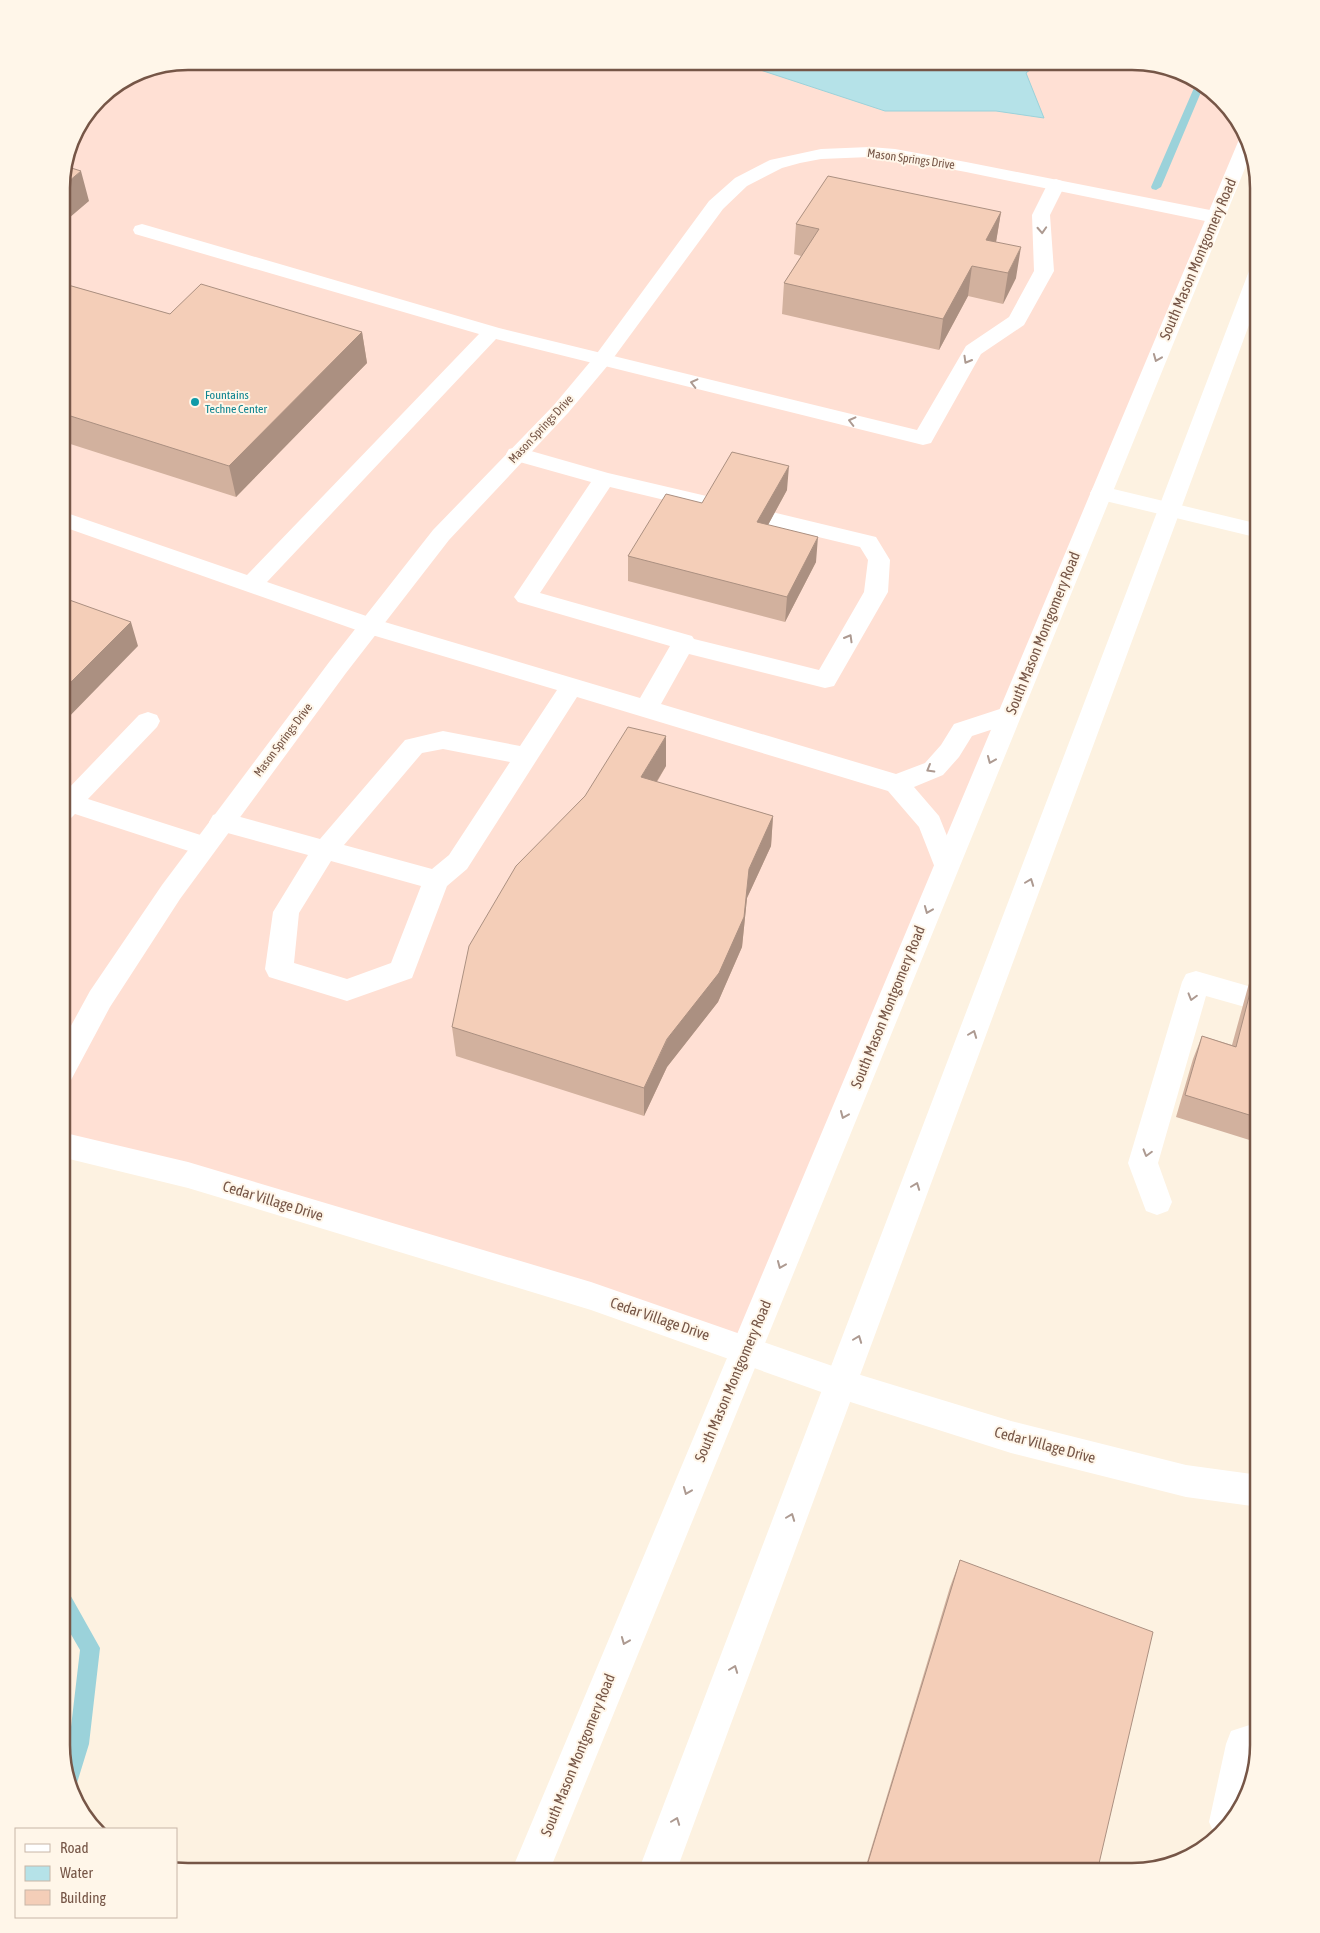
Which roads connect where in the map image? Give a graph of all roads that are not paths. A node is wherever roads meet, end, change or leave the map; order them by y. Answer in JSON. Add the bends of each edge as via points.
{"nodes":[{"id":1,"x":1244,"y":150,"type":"edge"},
{"id":2,"x":1056,"y":185,"type":"junction"},
{"id":3,"x":1215,"y":217,"type":"junction"},
{"id":4,"x":142,"y":230,"type":"dead end"},
{"id":5,"x":1250,"y":295,"type":"edge"},
{"id":6,"x":492,"y":332,"type":"junction"},
{"id":7,"x":602,"y":360,"type":"junction"},
{"id":8,"x":517,"y":454,"type":"junction"},
{"id":9,"x":604,"y":478,"type":"junction"},
{"id":10,"x":1101,"y":493,"type":"junction"},
{"id":11,"x":715,"y":505,"type":"edge"},
{"id":12,"x":1170,"y":510,"type":"junction"},
{"id":13,"x":772,"y":519,"type":"edge"},
{"id":14,"x":70,"y":521,"type":"edge"},
{"id":15,"x":1250,"y":529,"type":"edge"},
{"id":16,"x":252,"y":584,"type":"junction"},
{"id":17,"x":370,"y":626,"type":"junction"},
{"id":18,"x":684,"y":644,"type":"junction"},
{"id":19,"x":572,"y":686,"type":"junction"},
{"id":20,"x":646,"y":709,"type":"junction"},
{"id":21,"x":1009,"y":715,"type":"junction"},
{"id":22,"x":148,"y":721,"type":"dead end"},
{"id":23,"x":526,"y":756,"type":"junction"},
{"id":24,"x":897,"y":784,"type":"junction"},
{"id":25,"x":70,"y":799,"type":"edge"},
{"id":26,"x":70,"y":807,"type":"edge"},
{"id":27,"x":222,"y":822,"type":"junction"},
{"id":28,"x":204,"y":846,"type":"junction"},
{"id":29,"x":325,"y":850,"type":"junction"},
{"id":30,"x":946,"y":866,"type":"junction"},
{"id":31,"x":436,"y":880,"type":"junction"},
{"id":32,"x":1245,"y":996,"type":"dead end"},
{"id":33,"x":70,"y":1055,"type":"edge"},
{"id":34,"x":70,"y":1146,"type":"edge"},
{"id":35,"x":1157,"y":1202,"type":"dead end"},
{"id":36,"x":746,"y":1349,"type":"junction"},
{"id":37,"x":841,"y":1384,"type":"junction"},
{"id":38,"x":1250,"y":1490,"type":"edge"},
{"id":39,"x":1250,"y":1742,"type":"edge"},
{"id":40,"x":1231,"y":1810,"type":"edge"},
{"id":41,"x":534,"y":1863,"type":"edge"},
{"id":42,"x":660,"y":1863,"type":"edge"}],
"edges":[{"from":1,"to":3,"type":"main road","name":"South Mason Montgomery Road"},
{"from":2,"to":3,"type":"main road","name":"Mason Springs Drive"},
{"from":2,"to":7,"type":"main road","name":"Mason Springs Drive","via":[[870,152],[820,154],[776,164],[741,182],[716,205]]},
{"from":2,"to":7,"type":"main road","one_way":true,"via":[[1041,214],[1044,271],[1017,321],[973,350],[923,438]]},
{"from":3,"to":10,"type":"main road","name":"South Mason Montgomery Road","one_way":true},
{"from":4,"to":6,"type":"main road"},
{"from":5,"to":12,"type":"main road"},
{"from":6,"to":7,"type":"main road"},
{"from":6,"to":16,"type":"main road"},
{"from":7,"to":8,"type":"main road","name":"Mason Springs Drive"},
{"from":8,"to":9,"type":"main road"},
{"from":8,"to":17,"type":"main road","name":"Mason Springs Drive","via":[[442,535]]},
{"from":9,"to":11,"type":"main road"},
{"from":9,"to":18,"type":"main road","via":[[526,597]]},
{"from":10,"to":12,"type":"main road"},
{"from":10,"to":21,"type":"main road","name":"South Mason Montgomery Road"},
{"from":12,"to":15,"type":"main road"},
{"from":37,"to":12,"type":"main road","one_way":true},
{"from":18,"to":13,"type":"main road","one_way":true,"via":[[825,680],[876,592],[879,560],[868,542]]},
{"from":14,"to":16,"type":"main road"},
{"from":16,"to":17,"type":"main road"},
{"from":17,"to":19,"type":"main road"},
{"from":17,"to":27,"type":"main road","name":"Mason Springs Drive"},
{"from":18,"to":20,"type":"main road"},
{"from":19,"to":20,"type":"main road"},
{"from":19,"to":23,"type":"main road"},
{"from":20,"to":24,"type":"main road"},
{"from":21,"to":24,"type":"main road","one_way":true,"via":[[963,730],[934,768]]},
{"from":21,"to":30,"type":"main road","name":"South Mason Montgomery Road","one_way":true},
{"from":22,"to":25,"type":"main road"},
{"from":23,"to":29,"type":"main road","via":[[443,740],[414,746]]},
{"from":23,"to":31,"type":"main road","via":[[458,862]]},
{"from":24,"to":30,"type":"main road","via":[[930,823]]},
{"from":26,"to":28,"type":"main road"},
{"from":27,"to":28,"type":"main road","name":"Mason Springs Drive"},
{"from":27,"to":29,"type":"main road"},
{"from":28,"to":33,"type":"main road","name":"Mason Springs Drive","via":[[100,999]]},
{"from":29,"to":31,"type":"main road"},
{"from":29,"to":31,"type":"main road","via":[[286,912],[279,968],[347,990],[402,970]]},
{"from":30,"to":36,"type":"main road","name":"South Mason Montgomery Road","one_way":true},
{"from":32,"to":35,"type":"main road","one_way":true,"via":[[1196,982],[1144,1164]]},
{"from":34,"to":36,"type":"main road","name":"Cedar Village Drive","via":[[197,1178],[591,1296]]},
{"from":36,"to":37,"type":"main road","name":"Cedar Village Drive"},
{"from":36,"to":41,"type":"main road","name":"South Mason Montgomery Road","one_way":true},
{"from":37,"to":38,"type":"main road","name":"Cedar Village Drive","via":[[1020,1439],[1186,1481]]},
{"from":42,"to":37,"type":"main road","one_way":true},
{"from":39,"to":40,"type":"main road","via":[[1244,1744]]}]}
